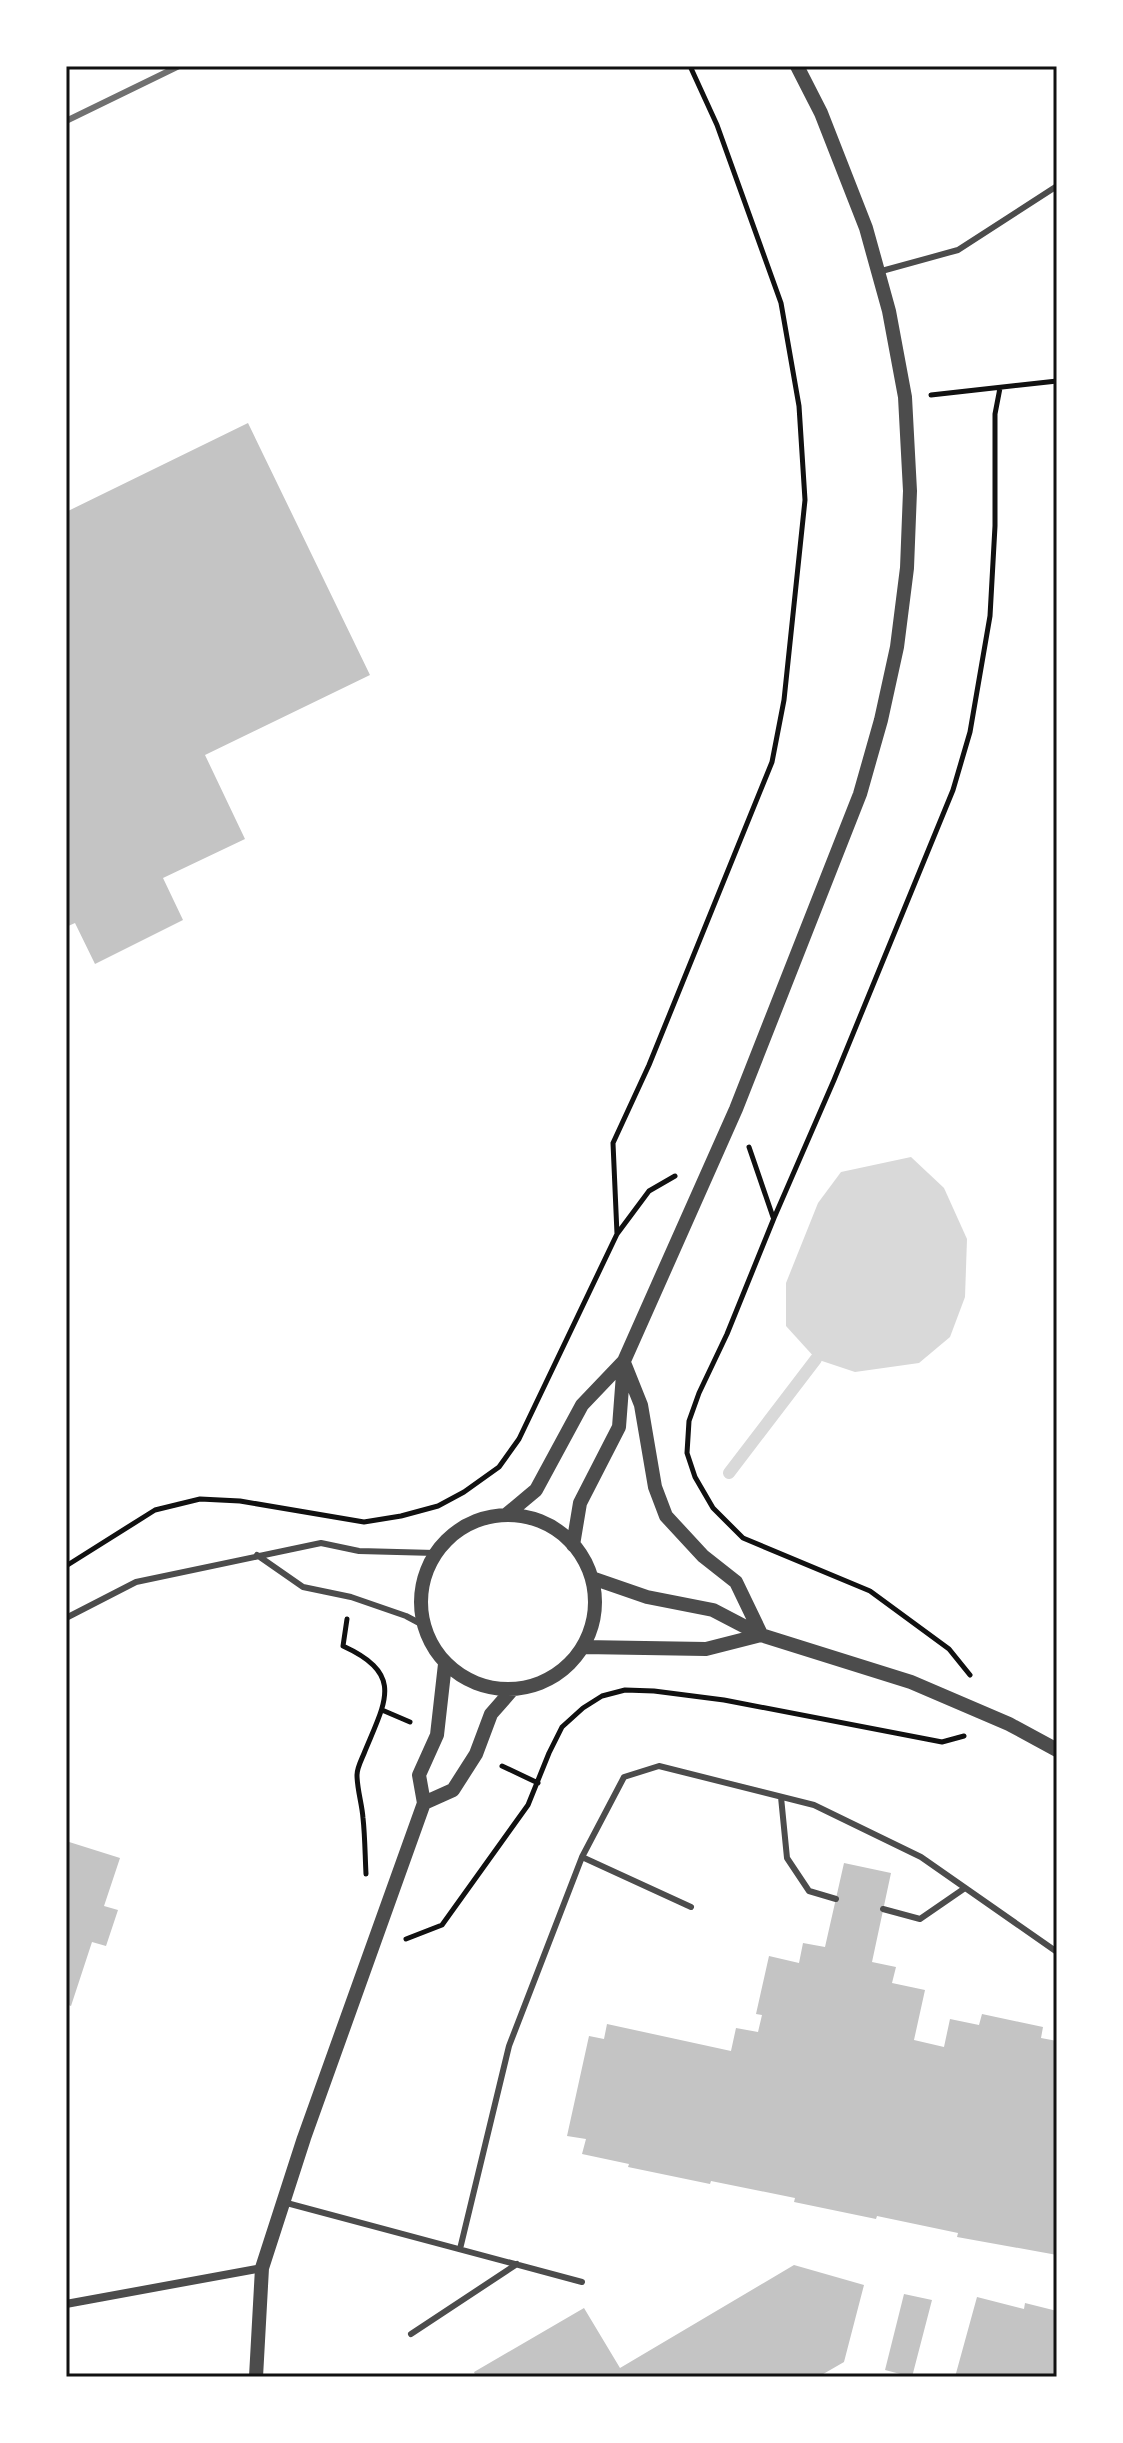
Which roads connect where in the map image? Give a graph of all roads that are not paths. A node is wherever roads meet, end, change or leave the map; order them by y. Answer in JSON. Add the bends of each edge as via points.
{"nodes":[{"id":1,"x":797,"y":66,"type":"edge"},
{"id":2,"x":1057,"y":186,"type":"edge"},
{"id":3,"x":878,"y":272,"type":"junction"},
{"id":4,"x":624,"y":1361,"type":"junction"},
{"id":5,"x":506,"y":1515,"type":"junction"},
{"id":6,"x":573,"y":1545,"type":"junction"},
{"id":7,"x":435,"y":1553,"type":"junction"},
{"id":8,"x":257,"y":1555,"type":"junction"},
{"id":9,"x":592,"y":1578,"type":"junction"},
{"id":10,"x":66,"y":1618,"type":"edge"},
{"id":11,"x":423,"y":1625,"type":"junction"},
{"id":12,"x":761,"y":1635,"type":"junction"},
{"id":13,"x":583,"y":1647,"type":"junction"},
{"id":14,"x":445,"y":1664,"type":"junction"},
{"id":15,"x":512,"y":1690,"type":"junction"},
{"id":16,"x":1057,"y":1750,"type":"edge"},
{"id":17,"x":781,"y":1797,"type":"junction"},
{"id":18,"x":424,"y":1803,"type":"junction"},
{"id":19,"x":582,"y":1857,"type":"junction"},
{"id":20,"x":965,"y":1888,"type":"junction"},
{"id":21,"x":836,"y":1899,"type":"dead end"},
{"id":22,"x":691,"y":1907,"type":"dead end"},
{"id":23,"x":883,"y":1909,"type":"dead end"},
{"id":24,"x":1057,"y":1952,"type":"edge"},
{"id":25,"x":283,"y":2202,"type":"junction"},
{"id":26,"x":460,"y":2249,"type":"junction"},
{"id":27,"x":517,"y":2264,"type":"junction"},
{"id":28,"x":262,"y":2268,"type":"junction"},
{"id":29,"x":582,"y":2282,"type":"dead end"},
{"id":30,"x":66,"y":2304,"type":"edge"},
{"id":31,"x":411,"y":2334,"type":"dead end"},
{"id":32,"x":256,"y":2377,"type":"edge"}],
"edges":[{"from":1,"to":3,"type":"street","via":[[821,113]]},
{"from":2,"to":3,"type":"lane","via":[[958,250]]},
{"from":3,"to":4,"type":"street","via":[[905,397],[910,491],[897,647],[881,720],[860,794],[736,1109]]},
{"from":4,"to":5,"type":"street","via":[[582,1405],[536,1490]]},
{"from":4,"to":6,"type":"street","via":[[619,1427],[580,1503]]},
{"from":4,"to":12,"type":"street","via":[[641,1405],[655,1487],[666,1516],[736,1582]]},
{"from":5,"to":6,"type":"street","via":[[555,1528]]},
{"from":5,"to":7,"type":"street","via":[[466,1525]]},
{"from":6,"to":9,"type":"street"},
{"from":7,"to":8,"type":"lane","via":[[359,1551],[321,1543]]},
{"from":7,"to":11,"type":"street","via":[[424,1576]]},
{"from":8,"to":10,"type":"lane","via":[[136,1582]]},
{"from":8,"to":11,"type":"lane","via":[[303,1587],[351,1597]]},
{"from":9,"to":12,"type":"street","via":[[647,1597],[713,1610]]},
{"from":9,"to":13,"type":"street","via":[[592,1625]]},
{"from":11,"to":14,"type":"street"},
{"from":12,"to":13,"type":"street","via":[[706,1649]]},
{"from":12,"to":16,"type":"street","via":[[911,1682]]},
{"from":13,"to":15,"type":"street","via":[[553,1677]]},
{"from":14,"to":15,"type":"street","via":[[488,1688]]},
{"from":14,"to":18,"type":"street","via":[[437,1735],[419,1775]]},
{"from":15,"to":18,"type":"street","via":[[491,1714],[476,1754],[453,1790]]},
{"from":17,"to":19,"type":"lane","via":[[659,1766],[624,1777]]},
{"from":17,"to":20,"type":"lane","via":[[814,1805],[921,1857]]},
{"from":17,"to":21,"type":"lane","via":[[787,1858],[809,1891]]},
{"from":18,"to":25,"type":"street"},
{"from":19,"to":22,"type":"lane"},
{"from":19,"to":26,"type":"lane","via":[[509,2046]]},
{"from":20,"to":23,"type":"lane","via":[[920,1919]]},
{"from":20,"to":24,"type":"lane"},
{"from":25,"to":26,"type":"lane"},
{"from":25,"to":28,"type":"street"},
{"from":26,"to":27,"type":"lane"},
{"from":27,"to":29,"type":"lane"},
{"from":27,"to":31,"type":"lane"},
{"from":28,"to":30,"type":"street"},
{"from":28,"to":32,"type":"street"}]}
